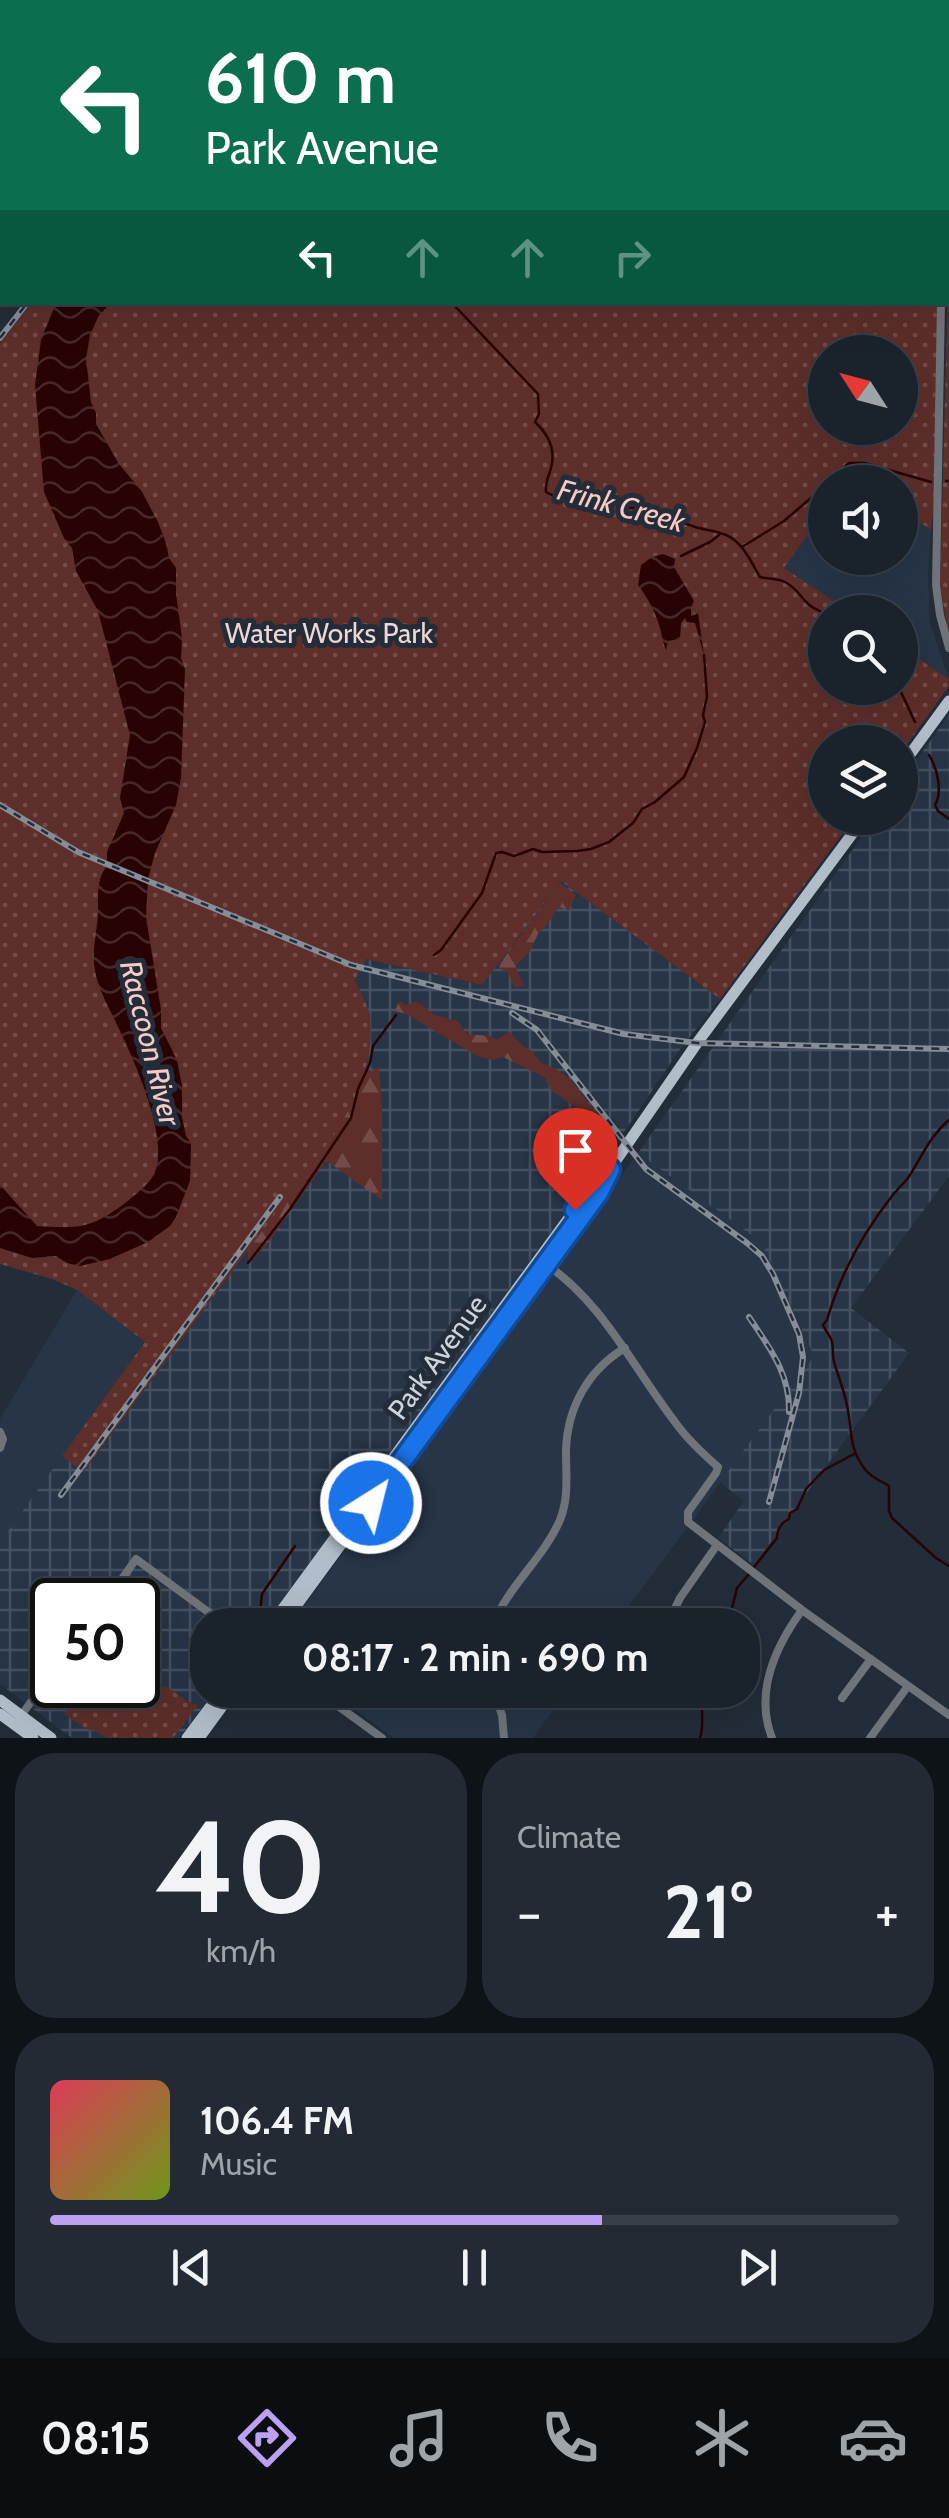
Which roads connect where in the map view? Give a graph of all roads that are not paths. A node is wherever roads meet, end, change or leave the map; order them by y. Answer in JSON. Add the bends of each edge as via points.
{"nodes":[{"id":1,"x":941,"y":305,"type":"edge"},
{"id":2,"x":949,"y":648,"type":"edge"},
{"id":3,"x":949,"y":700,"type":"edge"},
{"id":4,"x":918,"y":743,"type":"edge"},
{"id":5,"x":851,"y":835,"type":"edge"},
{"id":6,"x":542,"y":1262,"type":"junction"},
{"id":7,"x":625,"y":1348,"type":"junction"},
{"id":8,"x":0,"y":1432,"type":"edge"},
{"id":9,"x":0,"y":1448,"type":"edge"},
{"id":10,"x":717,"y":1545,"type":"junction"},
{"id":11,"x":122,"y":1578,"type":"edge"},
{"id":12,"x":203,"y":1608,"type":"edge"},
{"id":13,"x":285,"y":1608,"type":"edge"},
{"id":14,"x":294,"y":1608,"type":"edge"},
{"id":15,"x":500,"y":1608,"type":"edge"},
{"id":16,"x":675,"y":1608,"type":"edge"},
{"id":17,"x":802,"y":1610,"type":"junction"},
{"id":18,"x":871,"y":1659,"type":"junction"},
{"id":19,"x":908,"y":1686,"type":"junction"},
{"id":20,"x":842,"y":1698,"type":"dead end"},
{"id":21,"x":0,"y":1700,"type":"edge"},
{"id":22,"x":30,"y":1703,"type":"edge"},
{"id":23,"x":210,"y":1708,"type":"edge"},
{"id":24,"x":221,"y":1708,"type":"edge"},
{"id":25,"x":341,"y":1708,"type":"edge"},
{"id":26,"x":499,"y":1708,"type":"edge"},
{"id":27,"x":0,"y":1714,"type":"edge"},
{"id":28,"x":949,"y":1715,"type":"edge"},
{"id":29,"x":18,"y":1720,"type":"junction"},
{"id":30,"x":33,"y":1738,"type":"edge"},
{"id":31,"x":51,"y":1738,"type":"edge"},
{"id":32,"x":188,"y":1738,"type":"edge"},
{"id":33,"x":199,"y":1738,"type":"edge"},
{"id":34,"x":382,"y":1738,"type":"edge"},
{"id":35,"x":504,"y":1738,"type":"edge"},
{"id":36,"x":772,"y":1738,"type":"edge"},
{"id":37,"x":870,"y":1738,"type":"edge"}],
"edges":[{"from":1,"to":2,"type":"street","via":[[936,585]]},
{"from":3,"to":4,"type":"main road"},
{"from":5,"to":6,"type":"main road","name":"Park Avenue"},
{"from":6,"to":7,"type":"street","via":[[592,1304]]},
{"from":6,"to":13,"type":"main road","name":"Park Avenue"},
{"from":6,"to":14,"type":"main road","name":"Park Avenue"},
{"from":7,"to":10,"type":"street","via":[[676,1424],[718,1467],[687,1518]]},
{"from":7,"to":15,"type":"street","via":[[595,1372],[578,1400],[560,1520]]},
{"from":8,"to":9,"type":"street"},
{"from":10,"to":16,"type":"street"},
{"from":10,"to":17,"type":"street"},
{"from":11,"to":12,"type":"street","via":[[136,1559]]},
{"from":17,"to":18,"type":"street"},
{"from":17,"to":36,"type":"street","via":[[782,1640],[767,1683]]},
{"from":18,"to":19,"type":"street"},
{"from":18,"to":20,"type":"street"},
{"from":19,"to":28,"type":"street"},
{"from":19,"to":37,"type":"street"},
{"from":21,"to":29,"type":"main road"},
{"from":22,"to":29,"type":"street"},
{"from":23,"to":32,"type":"main road"},
{"from":24,"to":33,"type":"main road"},
{"from":25,"to":34,"type":"street"},
{"from":26,"to":35,"type":"street"},
{"from":27,"to":29,"type":"main road"},
{"from":29,"to":30,"type":"main road"},
{"from":29,"to":31,"type":"main road"}]}
